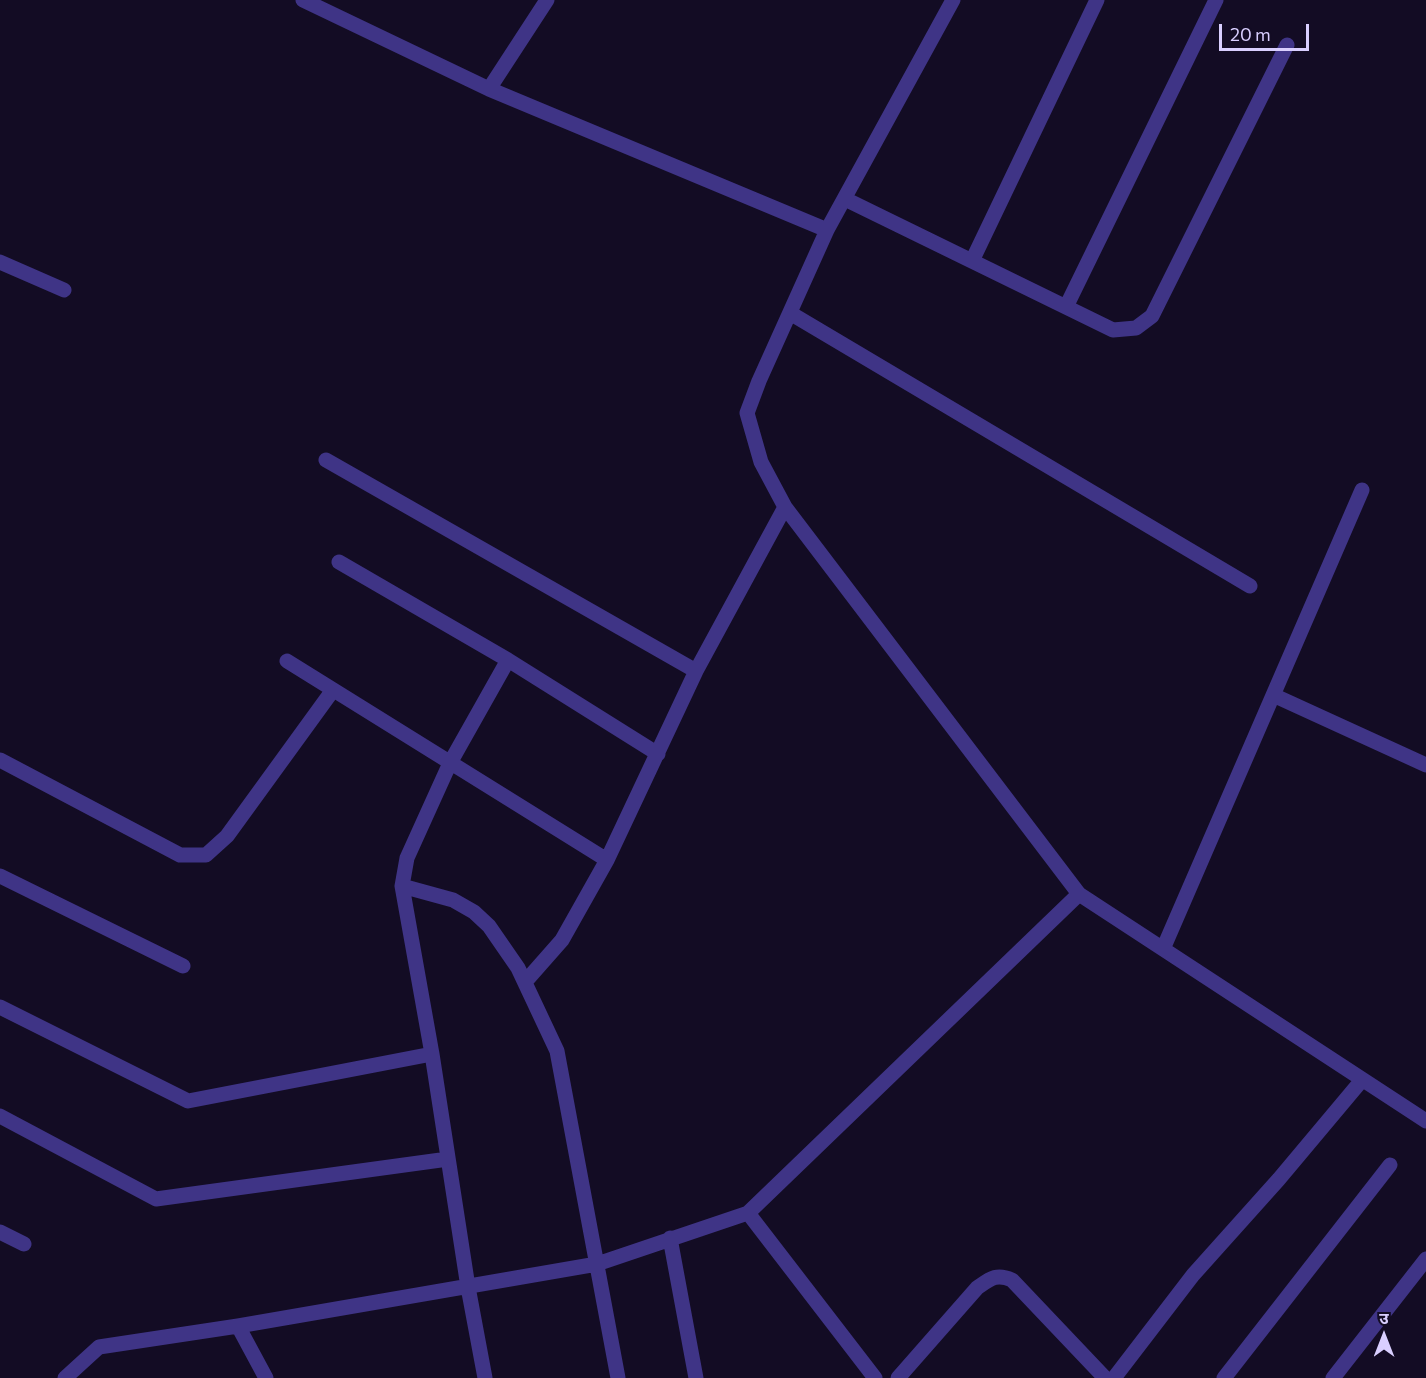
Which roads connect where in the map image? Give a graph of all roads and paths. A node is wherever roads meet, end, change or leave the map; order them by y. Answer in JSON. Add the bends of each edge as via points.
{"nodes":[{"id":1,"x":303,"y":0,"type":"edge"},
{"id":2,"x":547,"y":0,"type":"edge"},
{"id":3,"x":952,"y":0,"type":"edge"},
{"id":4,"x":1097,"y":0,"type":"edge"},
{"id":5,"x":1216,"y":0,"type":"edge"},
{"id":6,"x":1287,"y":45,"type":"dead end"},
{"id":7,"x":489,"y":89,"type":"junction"},
{"id":8,"x":845,"y":199,"type":"junction"},
{"id":9,"x":827,"y":230,"type":"junction"},
{"id":10,"x":972,"y":261,"type":"junction"},
{"id":11,"x":0,"y":262,"type":"edge"},
{"id":12,"x":64,"y":290,"type":"dead end"},
{"id":13,"x":1066,"y":307,"type":"junction"},
{"id":14,"x":790,"y":313,"type":"junction"},
{"id":15,"x":326,"y":460,"type":"dead end"},
{"id":16,"x":1362,"y":490,"type":"dead end"},
{"id":17,"x":785,"y":507,"type":"junction"},
{"id":18,"x":339,"y":562,"type":"dead end"},
{"id":19,"x":1250,"y":586,"type":"dead end"},
{"id":20,"x":508,"y":660,"type":"junction"},
{"id":21,"x":287,"y":661,"type":"dead end"},
{"id":22,"x":696,"y":671,"type":"junction"},
{"id":23,"x":333,"y":690,"type":"junction"},
{"id":24,"x":1273,"y":695,"type":"junction"},
{"id":25,"x":658,"y":754,"type":"junction"},
{"id":26,"x":0,"y":760,"type":"edge"},
{"id":27,"x":450,"y":763,"type":"junction"},
{"id":28,"x":1426,"y":765,"type":"edge"},
{"id":29,"x":607,"y":860,"type":"junction"},
{"id":30,"x":0,"y":876,"type":"edge"},
{"id":31,"x":402,"y":886,"type":"junction"},
{"id":32,"x":1079,"y":894,"type":"junction"},
{"id":33,"x":1163,"y":949,"type":"junction"},
{"id":34,"x":183,"y":966,"type":"dead end"},
{"id":35,"x":525,"y":982,"type":"junction"},
{"id":36,"x":0,"y":1007,"type":"edge"},
{"id":37,"x":432,"y":1054,"type":"junction"},
{"id":38,"x":1362,"y":1080,"type":"junction"},
{"id":39,"x":0,"y":1116,"type":"edge"},
{"id":40,"x":1426,"y":1121,"type":"edge"},
{"id":41,"x":448,"y":1159,"type":"junction"},
{"id":42,"x":1390,"y":1165,"type":"dead end"},
{"id":43,"x":747,"y":1213,"type":"junction"},
{"id":44,"x":0,"y":1232,"type":"edge"},
{"id":45,"x":670,"y":1238,"type":"junction"},
{"id":46,"x":24,"y":1244,"type":"dead end"},
{"id":47,"x":1426,"y":1259,"type":"edge"},
{"id":48,"x":597,"y":1264,"type":"junction"},
{"id":49,"x":468,"y":1287,"type":"junction"},
{"id":50,"x":238,"y":1326,"type":"junction"},
{"id":51,"x":65,"y":1378,"type":"edge"},
{"id":52,"x":266,"y":1378,"type":"edge"},
{"id":53,"x":485,"y":1378,"type":"edge"},
{"id":54,"x":618,"y":1378,"type":"edge"},
{"id":55,"x":696,"y":1378,"type":"edge"},
{"id":56,"x":876,"y":1378,"type":"edge"},
{"id":57,"x":898,"y":1378,"type":"edge"},
{"id":58,"x":1105,"y":1378,"type":"edge"},
{"id":59,"x":1114,"y":1378,"type":"edge"},
{"id":60,"x":1224,"y":1378,"type":"edge"},
{"id":61,"x":1333,"y":1378,"type":"edge"}],
"edges":[{"from":1,"to":7,"type":"street"},
{"from":2,"to":7,"type":"street"},
{"from":3,"to":8,"type":"street"},
{"from":4,"to":10,"type":"street"},
{"from":5,"to":13,"type":"street"},
{"from":6,"to":13,"type":"street","via":[[1152,316],[1136,328],[1113,330]]},
{"from":7,"to":9,"type":"street"},
{"from":8,"to":9,"type":"street"},
{"from":8,"to":10,"type":"street"},
{"from":9,"to":14,"type":"street"},
{"from":10,"to":13,"type":"street"},
{"from":11,"to":12,"type":"street"},
{"from":14,"to":17,"type":"street","via":[[747,413],[761,462]]},
{"from":14,"to":19,"type":"street"},
{"from":15,"to":22,"type":"street"},
{"from":16,"to":24,"type":"street"},
{"from":17,"to":22,"type":"street"},
{"from":17,"to":32,"type":"street"},
{"from":18,"to":20,"type":"street"},
{"from":20,"to":25,"type":"street"},
{"from":20,"to":27,"type":"street"},
{"from":21,"to":23,"type":"street"},
{"from":22,"to":25,"type":"street"},
{"from":23,"to":26,"type":"street","via":[[227,836],[206,855],[180,855]]},
{"from":23,"to":27,"type":"street"},
{"from":24,"to":28,"type":"street"},
{"from":24,"to":33,"type":"street"},
{"from":25,"to":29,"type":"street"},
{"from":27,"to":29,"type":"street"},
{"from":27,"to":31,"type":"street","via":[[407,858]]},
{"from":29,"to":35,"type":"street","via":[[562,940]]},
{"from":30,"to":34,"type":"street"},
{"from":31,"to":35,"type":"street","via":[[453,900],[474,912],[489,926]]},
{"from":31,"to":37,"type":"street"},
{"from":32,"to":33,"type":"street"},
{"from":32,"to":43,"type":"street"},
{"from":33,"to":38,"type":"street"},
{"from":35,"to":48,"type":"street","via":[[557,1051]]},
{"from":36,"to":37,"type":"street","via":[[188,1101]]},
{"from":37,"to":41,"type":"street"},
{"from":38,"to":40,"type":"street"},
{"from":38,"to":59,"type":"street","via":[[1193,1275]]},
{"from":39,"to":41,"type":"street","via":[[156,1199]]},
{"from":41,"to":49,"type":"street"},
{"from":42,"to":60,"type":"street"},
{"from":43,"to":45,"type":"street"},
{"from":43,"to":56,"type":"street"},
{"from":44,"to":46,"type":"street"},
{"from":45,"to":48,"type":"street"},
{"from":45,"to":55,"type":"street"},
{"from":47,"to":61,"type":"street"},
{"from":48,"to":49,"type":"street"},
{"from":48,"to":54,"type":"street"},
{"from":49,"to":50,"type":"street"},
{"from":49,"to":53,"type":"street"},
{"from":50,"to":51,"type":"street","via":[[99,1347]]},
{"from":50,"to":52,"type":"street"},
{"from":57,"to":58,"type":"street","via":[[977,1287],[1002,1275],[1012,1280]]}]}
